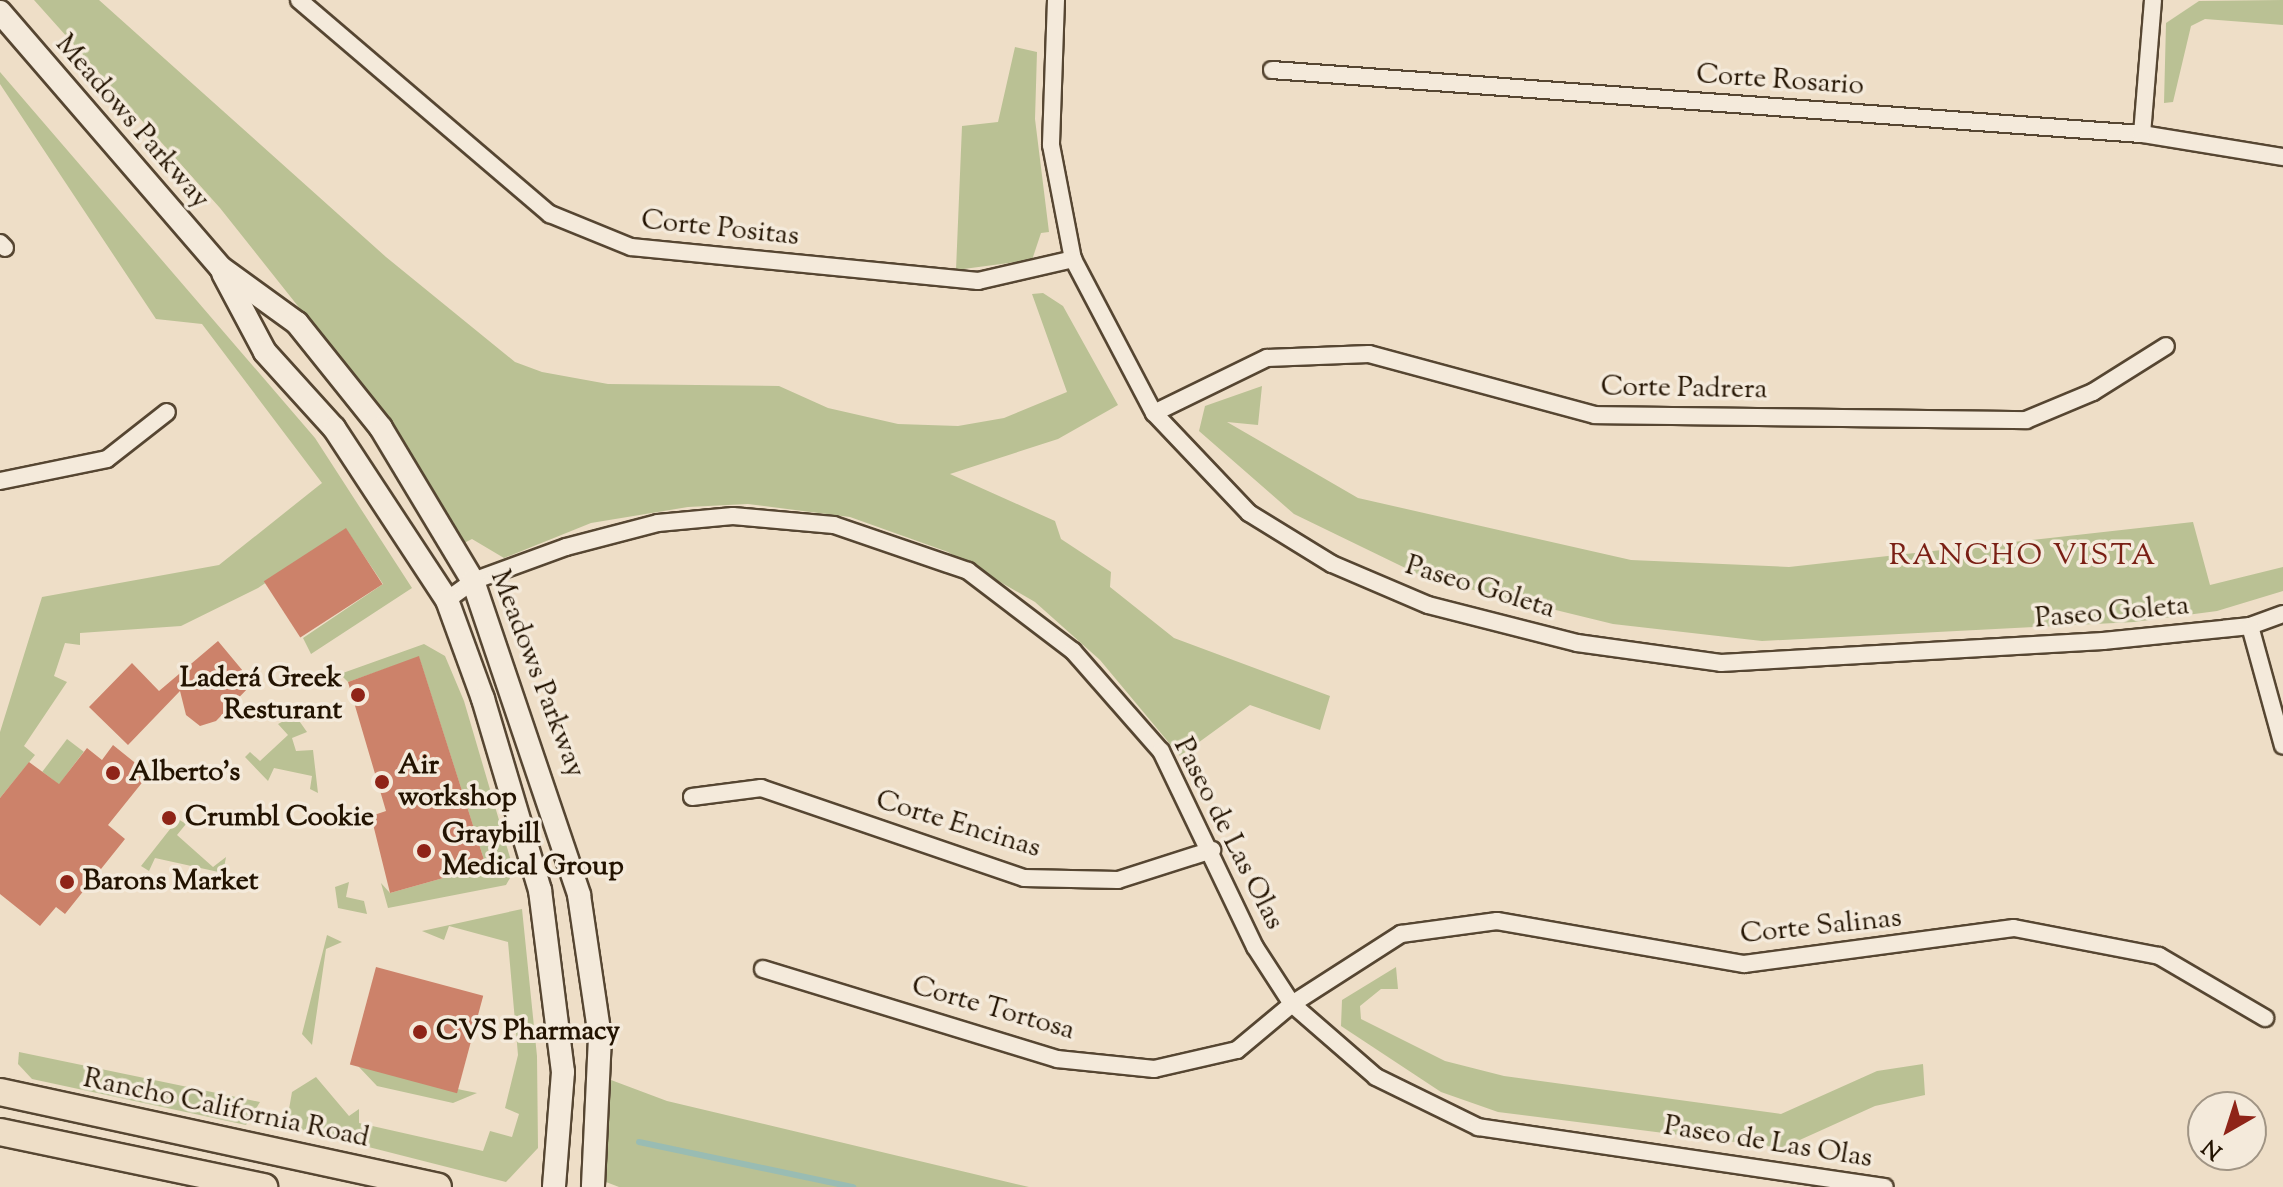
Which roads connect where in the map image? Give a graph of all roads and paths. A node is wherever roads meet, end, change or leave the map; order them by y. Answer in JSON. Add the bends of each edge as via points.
{"nodes":[{"id":1,"x":299,"y":0,"type":"edge"},
{"id":2,"x":1055,"y":0,"type":"edge"},
{"id":3,"x":2153,"y":0,"type":"edge"},
{"id":4,"x":0,"y":12,"type":"edge"},
{"id":5,"x":1272,"y":70,"type":"dead end"},
{"id":6,"x":2142,"y":134,"type":"junction"},
{"id":7,"x":2283,"y":157,"type":"edge"},
{"id":8,"x":1073,"y":259,"type":"junction"},
{"id":9,"x":221,"y":268,"type":"junction"},
{"id":10,"x":2166,"y":346,"type":"dead end"},
{"id":11,"x":167,"y":412,"type":"dead end"},
{"id":12,"x":1154,"y":413,"type":"junction"},
{"id":13,"x":0,"y":481,"type":"edge"},
{"id":14,"x":473,"y":581,"type":"junction"},
{"id":15,"x":447,"y":600,"type":"junction"},
{"id":16,"x":2283,"y":614,"type":"edge"},
{"id":17,"x":2250,"y":626,"type":"junction"},
{"id":18,"x":2283,"y":746,"type":"edge"},
{"id":19,"x":692,"y":797,"type":"dead end"},
{"id":20,"x":1212,"y":850,"type":"junction"},
{"id":21,"x":763,"y":969,"type":"dead end"},
{"id":22,"x":1292,"y":1004,"type":"junction"},
{"id":23,"x":2265,"y":1018,"type":"dead end"},
{"id":24,"x":0,"y":1092,"type":"edge"},
{"id":25,"x":0,"y":1132,"type":"edge"},
{"id":26,"x":1856,"y":1184,"type":"edge"},
{"id":27,"x":264,"y":1187,"type":"edge"},
{"id":28,"x":438,"y":1187,"type":"edge"},
{"id":29,"x":554,"y":1187,"type":"edge"},
{"id":30,"x":593,"y":1187,"type":"edge"},
{"id":31,"x":1885,"y":1187,"type":"edge"}],
"edges":[{"from":1,"to":8,"type":"street","name":"Corte Positas","via":[[550,214],[631,247],[978,281]]},
{"from":2,"to":8,"type":"street","name":"Paseo Goleta","via":[[1051,145]]},
{"from":3,"to":6,"type":"street"},
{"from":4,"to":9,"type":"main road","name":"Meadows Parkway"},
{"from":5,"to":6,"type":"street","name":"Corte Rosario"},
{"from":6,"to":7,"type":"street","name":"Corte Rosario"},
{"from":8,"to":12,"type":"street","name":"Paseo Goleta"},
{"from":9,"to":14,"type":"main road","name":"Meadows Parkway","via":[[297,323],[339,375],[388,439]]},
{"from":9,"to":15,"type":"main road","name":"Meadows Parkway","via":[[265,352],[334,428]]},
{"from":10,"to":12,"type":"street","name":"Corte Padrera","via":[[2093,392],[2026,420],[1595,415],[1369,354],[1267,358]]},
{"from":11,"to":13,"type":"street","via":[[107,459]]},
{"from":12,"to":17,"type":"street","name":"Paseo Goleta","via":[[1249,513],[1332,564],[1428,605],[1577,643],[1721,663]]},
{"from":14,"to":15,"type":"street","name":"Paseo de Las Olas"},
{"from":14,"to":20,"type":"street","name":"Paseo de Las Olas","via":[[658,523],[733,516],[834,525],[968,571],[1073,651],[1103,684],[1161,751]]},
{"from":14,"to":30,"type":"main road","name":"Meadows Parkway","via":[[579,895],[600,1037]]},
{"from":15,"to":29,"type":"main road","name":"Meadows Parkway","via":[[540,890],[563,1072]]},
{"from":16,"to":17,"type":"street","name":"Paseo Goleta"},
{"from":17,"to":18,"type":"street"},
{"from":19,"to":20,"type":"street","name":"Corte Encinas","via":[[761,788],[1024,878],[1118,880]]},
{"from":20,"to":22,"type":"street","name":"Paseo de Las Olas","via":[[1255,947]]},
{"from":21,"to":22,"type":"street","name":"Corte Tortosa","via":[[1057,1059],[1154,1069],[1237,1050]]},
{"from":22,"to":23,"type":"street","name":"Corte Salinas","via":[[1401,934],[1497,921],[1744,964],[2014,928],[2159,956]]},
{"from":22,"to":26,"type":"street","name":"Paseo de Las Olas","via":[[1376,1077],[1478,1127]]},
{"from":24,"to":28,"type":"main road","name":"Rancho California Road"},
{"from":25,"to":27,"type":"main road"},
{"from":26,"to":31,"type":"street","name":"Paseo de Las Olas"}]}
